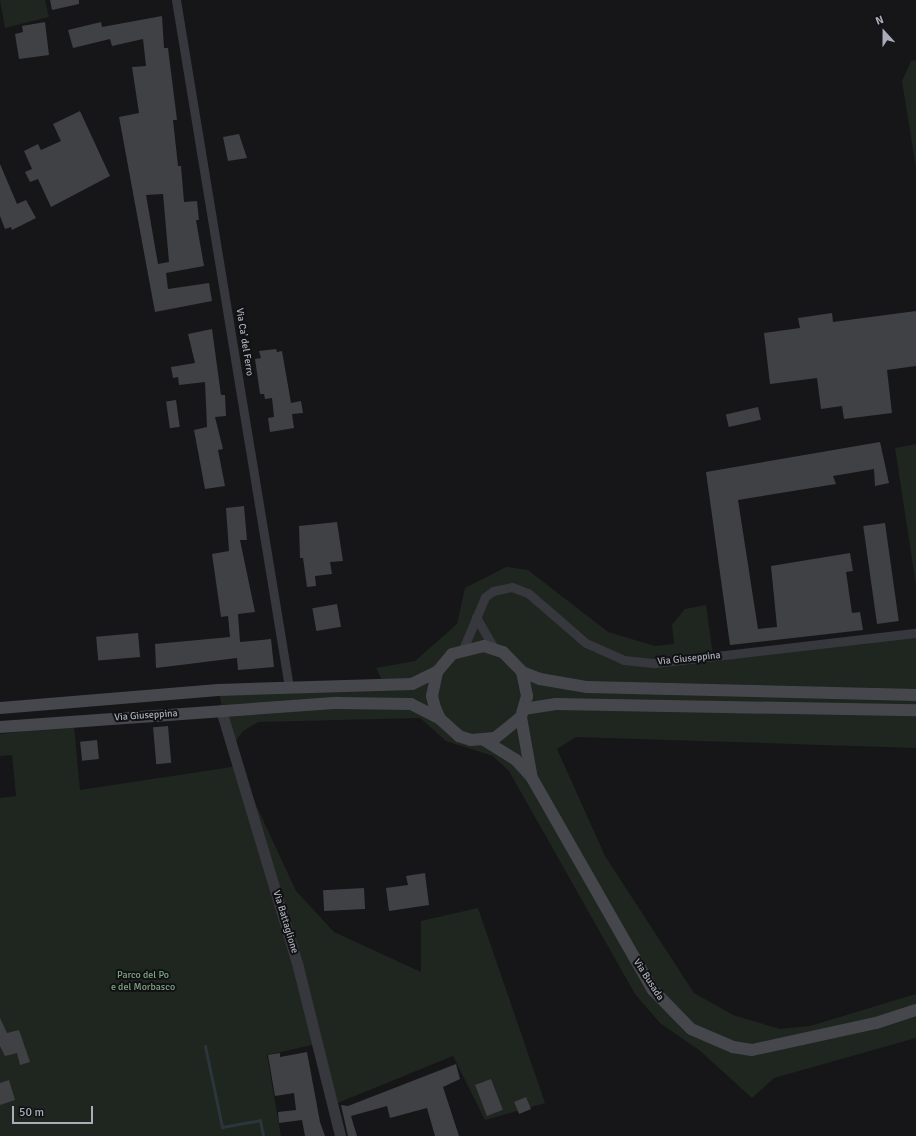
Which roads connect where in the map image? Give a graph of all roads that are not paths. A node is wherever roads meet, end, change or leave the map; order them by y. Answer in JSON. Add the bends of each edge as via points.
{"nodes":[{"id":1,"x":176,"y":0,"type":"edge"},
{"id":2,"x":476,"y":617,"type":"junction"},
{"id":3,"x":916,"y":633,"type":"edge"},
{"id":4,"x":494,"y":648,"type":"junction"},
{"id":5,"x":463,"y":649,"type":"junction"},
{"id":6,"x":437,"y":672,"type":"junction"},
{"id":7,"x":522,"y":672,"type":"junction"},
{"id":8,"x":289,"y":687,"type":"junction"},
{"id":9,"x":218,"y":690,"type":"junction"},
{"id":10,"x":916,"y":695,"type":"edge"},
{"id":11,"x":291,"y":705,"type":"junction"},
{"id":12,"x":0,"y":708,"type":"edge"},
{"id":13,"x":221,"y":710,"type":"junction"},
{"id":14,"x":916,"y":710,"type":"edge"},
{"id":15,"x":523,"y":713,"type":"junction"},
{"id":16,"x":440,"y":719,"type":"junction"},
{"id":17,"x":0,"y":727,"type":"edge"},
{"id":18,"x":484,"y":740,"type":"junction"},
{"id":19,"x":532,"y":778,"type":"junction"},
{"id":20,"x":916,"y":1010,"type":"edge"},
{"id":21,"x":916,"y":1019,"type":"edge"},
{"id":22,"x":876,"y":1023,"type":"junction"},
{"id":23,"x":340,"y":1136,"type":"edge"}],
"edges":[{"from":1,"to":8,"type":"street","name":"Via Ca' del Ferro"},
{"from":2,"to":3,"type":"street","name":"Via Giuseppina","via":[[485,597],[493,591],[512,586],[528,593],[586,643],[604,654],[655,663]]},
{"from":2,"to":4,"type":"street"},
{"from":2,"to":5,"type":"street","name":"Via Giuseppina"},
{"from":4,"to":5,"type":"main road"},
{"from":4,"to":7,"type":"main road","via":[[510,657]]},
{"from":5,"to":6,"type":"main road","via":[[448,658]]},
{"from":6,"to":8,"type":"main road","name":"Via Giuseppina","via":[[403,686]]},
{"from":6,"to":16,"type":"main road","via":[[432,696]]},
{"from":7,"to":10,"type":"main road","via":[[540,680],[587,687]]},
{"from":7,"to":15,"type":"main road","via":[[526,684]]},
{"from":8,"to":9,"type":"main road","name":"Via Giuseppina"},
{"from":8,"to":11,"type":"main road"},
{"from":9,"to":12,"type":"main road","name":"Via Giuseppina"},
{"from":9,"to":13,"type":"main road"},
{"from":11,"to":13,"type":"main road","name":"Via Giuseppina"},
{"from":11,"to":16,"type":"main road","name":"Via Giuseppina","via":[[410,704]]},
{"from":13,"to":17,"type":"main road","name":"Via Giuseppina"},
{"from":13,"to":23,"type":"street","name":"Via Battaglione","via":[[298,967]]},
{"from":14,"to":15,"type":"main road","via":[[556,704]]},
{"from":15,"to":18,"type":"main road","via":[[505,733]]},
{"from":15,"to":19,"type":"main road","name":"Via Busada"},
{"from":16,"to":18,"type":"main road","via":[[459,736]]},
{"from":18,"to":19,"type":"main road","name":"Via Busada","via":[[516,760]]},
{"from":19,"to":22,"type":"main road","name":"Via Busada","via":[[653,990],[690,1029],[733,1047],[752,1050]]},
{"from":20,"to":22,"type":"main road","name":"Via Busada"},
{"from":21,"to":22,"type":"main road","name":"Via Busada"}]}
